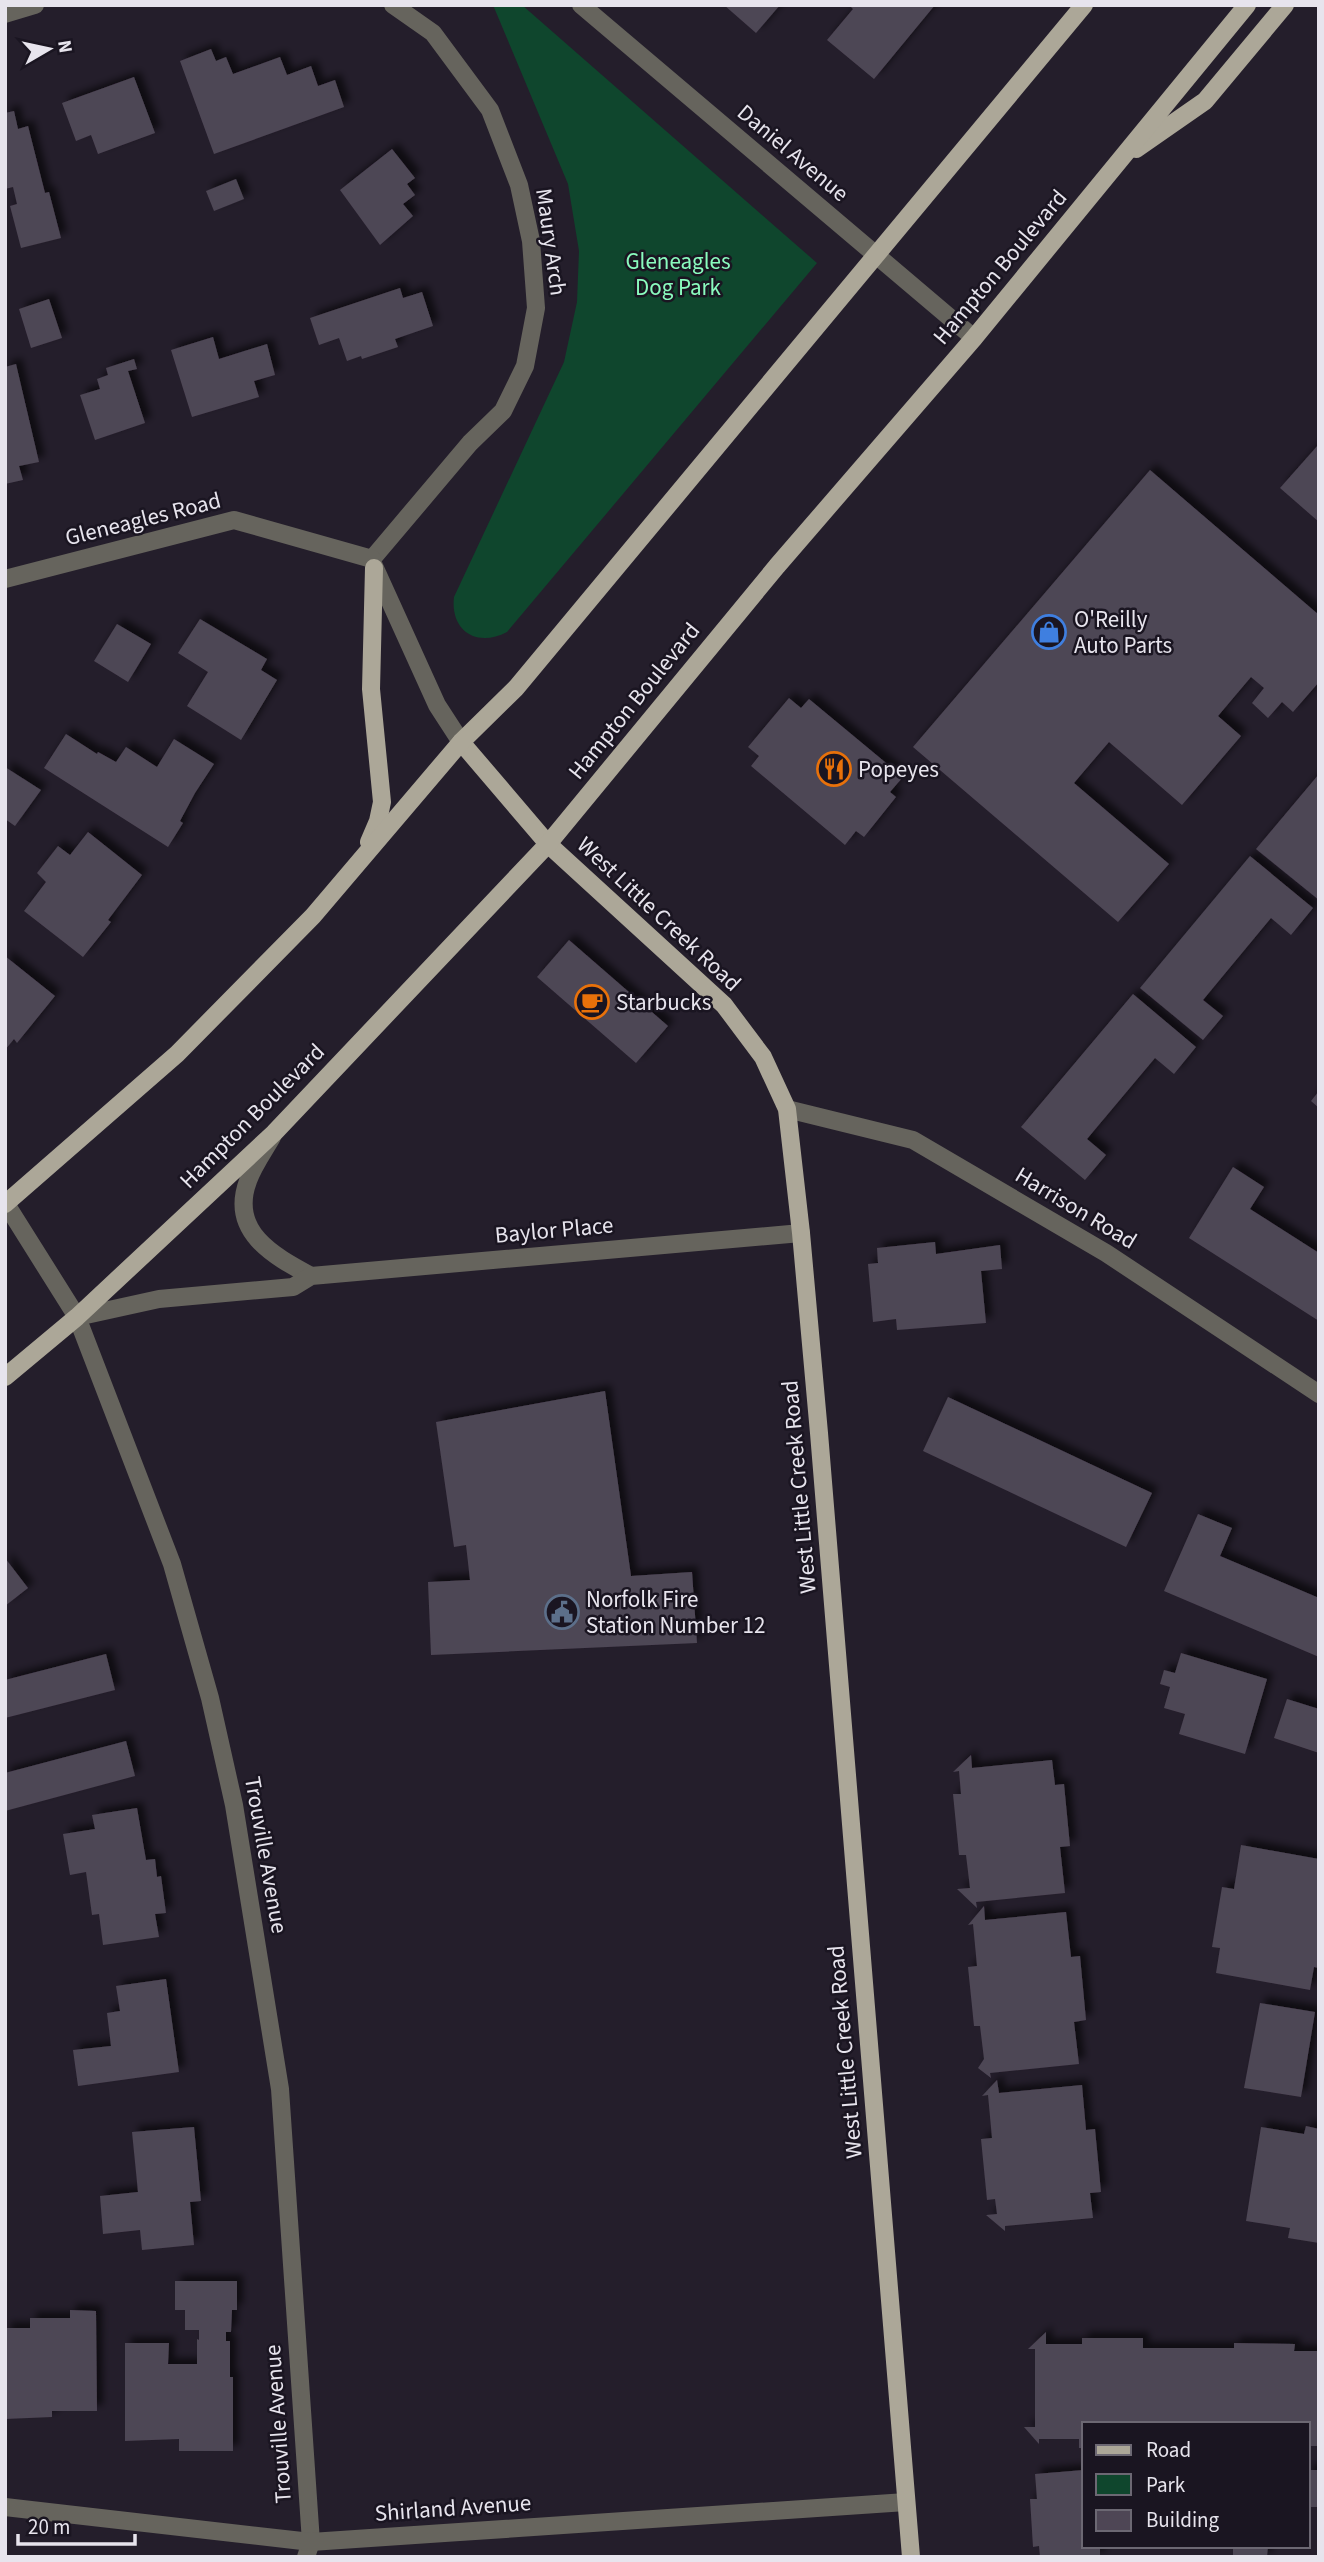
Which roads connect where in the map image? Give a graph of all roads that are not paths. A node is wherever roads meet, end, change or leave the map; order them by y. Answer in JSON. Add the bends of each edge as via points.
{"nodes":[{"id":1,"x":35,"y":5,"type":"edge"},
{"id":2,"x":393,"y":5,"type":"edge"},
{"id":3,"x":581,"y":5,"type":"edge"},
{"id":4,"x":1084,"y":5,"type":"edge"},
{"id":5,"x":1247,"y":5,"type":"edge"},
{"id":6,"x":1285,"y":5,"type":"edge"},
{"id":7,"x":5,"y":14,"type":"edge"},
{"id":8,"x":1119,"y":161,"type":"junction"},
{"id":9,"x":875,"y":256,"type":"junction"},
{"id":10,"x":974,"y":338,"type":"junction"},
{"id":11,"x":373,"y":564,"type":"junction"},
{"id":12,"x":5,"y":579,"type":"edge"},
{"id":13,"x":461,"y":742,"type":"junction"},
{"id":14,"x":548,"y":844,"type":"junction"},
{"id":15,"x":361,"y":859,"type":"junction"},
{"id":16,"x":787,"y":1110,"type":"junction"},
{"id":17,"x":274,"y":1133,"type":"junction"},
{"id":18,"x":6,"y":1204,"type":"edge"},
{"id":19,"x":801,"y":1233,"type":"junction"},
{"id":20,"x":311,"y":1276,"type":"junction"},
{"id":21,"x":77,"y":1317,"type":"junction"},
{"id":22,"x":5,"y":1377,"type":"edge"},
{"id":23,"x":1319,"y":1394,"type":"edge"},
{"id":24,"x":906,"y":2502,"type":"junction"},
{"id":25,"x":5,"y":2507,"type":"edge"},
{"id":26,"x":308,"y":2550,"type":"edge"},
{"id":27,"x":911,"y":2557,"type":"edge"}],
"edges":[{"from":1,"to":7,"type":"street"},
{"from":2,"to":11,"type":"street","name":"Maury Arch","via":[[433,33],[490,110],[519,185],[531,241],[536,308],[525,366],[503,411],[470,443]]},
{"from":3,"to":9,"type":"street","name":"Daniel Avenue"},
{"from":4,"to":9,"type":"main road"},
{"from":5,"to":8,"type":"main road","name":"Hampton Boulevard"},
{"from":6,"to":8,"type":"main road","via":[[1205,101]]},
{"from":8,"to":10,"type":"main road","name":"Hampton Boulevard"},
{"from":9,"to":10,"type":"street","name":"Daniel Avenue"},
{"from":9,"to":13,"type":"main road","via":[[516,688]]},
{"from":10,"to":14,"type":"main road","name":"Hampton Boulevard","via":[[777,566]]},
{"from":11,"to":12,"type":"street","name":"Gleneagles Road","via":[[233,520]]},
{"from":11,"to":13,"type":"street","name":"West Little Creek Road","via":[[437,705]]},
{"from":11,"to":15,"type":"main road","via":[[371,688],[382,802]]},
{"from":13,"to":14,"type":"main road","name":"West Little Creek Road"},
{"from":13,"to":15,"type":"main road"},
{"from":14,"to":16,"type":"main road","name":"West Little Creek Road","via":[[724,1005],[763,1057]]},
{"from":14,"to":17,"type":"main road","name":"Hampton Boulevard"},
{"from":15,"to":18,"type":"main road","via":[[313,916],[177,1054]]},
{"from":16,"to":19,"type":"main road","name":"West Little Creek Road"},
{"from":16,"to":23,"type":"street","name":"Harrison Road","via":[[913,1140],[1105,1253]]},
{"from":17,"to":20,"type":"street","via":[[247,1181],[243,1200],[246,1223],[275,1257]]},
{"from":17,"to":21,"type":"main road","name":"Hampton Boulevard"},
{"from":18,"to":21,"type":"street","name":"Trouville Avenue"},
{"from":19,"to":20,"type":"street","name":"Baylor Place"},
{"from":19,"to":24,"type":"main road","name":"West Little Creek Road"},
{"from":20,"to":21,"type":"street","name":"Baylor Place","via":[[293,1287],[159,1299]]},
{"from":21,"to":22,"type":"main road","name":"Hampton Boulevard"},
{"from":21,"to":26,"type":"street","name":"Trouville Avenue","via":[[172,1564],[206,1681],[234,1805],[280,2089]]},
{"from":24,"to":26,"type":"street","name":"Shirland Avenue"},
{"from":24,"to":27,"type":"main road","name":"West Little Creek Road"},
{"from":25,"to":26,"type":"street","name":"Shirland Avenue"}]}
